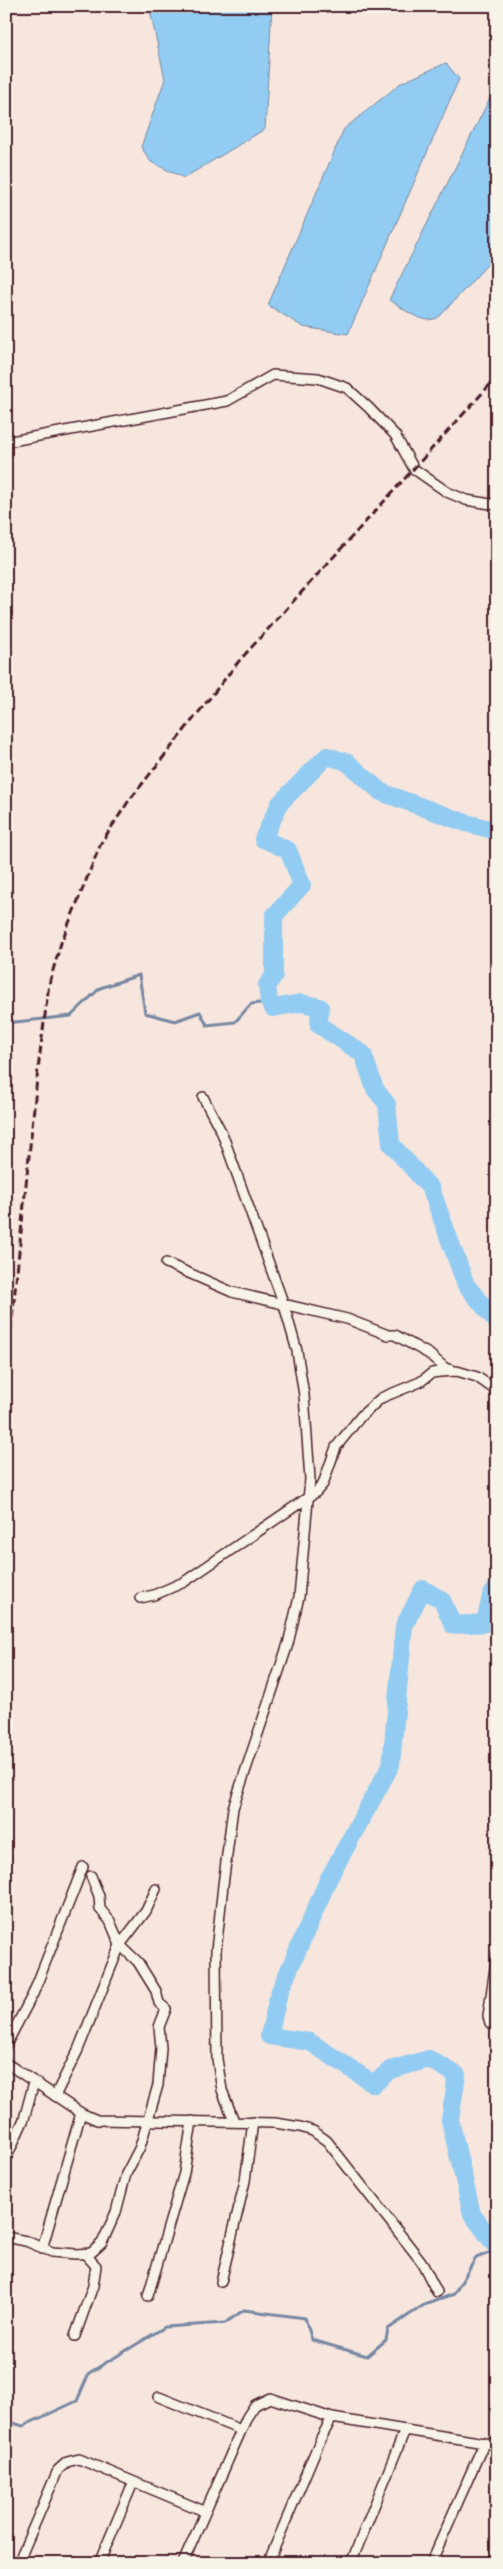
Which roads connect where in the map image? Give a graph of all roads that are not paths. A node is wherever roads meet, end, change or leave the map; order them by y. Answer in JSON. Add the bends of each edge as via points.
{"nodes":[{"id":1,"x":6,"y":442,"type":"edge"},
{"id":2,"x":497,"y":505,"type":"edge"},
{"id":3,"x":203,"y":1097,"type":"dead end"},
{"id":4,"x":166,"y":1264,"type":"dead end"},
{"id":5,"x":284,"y":1305,"type":"junction"},
{"id":6,"x":458,"y":1371,"type":"junction"},
{"id":7,"x":497,"y":1391,"type":"edge"},
{"id":8,"x":309,"y":1496,"type":"junction"},
{"id":9,"x":140,"y":1598,"type":"dead end"},
{"id":10,"x":83,"y":1867,"type":"dead end"},
{"id":11,"x":91,"y":1876,"type":"dead end"},
{"id":12,"x":156,"y":1889,"type":"dead end"},
{"id":13,"x":120,"y":1945,"type":"junction"},
{"id":14,"x":497,"y":1954,"type":"edge"},
{"id":15,"x":497,"y":2025,"type":"edge"},
{"id":16,"x":6,"y":2045,"type":"edge"},
{"id":17,"x":6,"y":2063,"type":"edge"},
{"id":18,"x":34,"y":2082,"type":"junction"},
{"id":19,"x":55,"y":2096,"type":"junction"},
{"id":20,"x":81,"y":2113,"type":"junction"},
{"id":21,"x":192,"y":2121,"type":"junction"},
{"id":22,"x":234,"y":2121,"type":"junction"},
{"id":23,"x":146,"y":2122,"type":"junction"},
{"id":24,"x":253,"y":2122,"type":"junction"},
{"id":25,"x":6,"y":2159,"type":"edge"},
{"id":26,"x":6,"y":2237,"type":"edge"},
{"id":27,"x":102,"y":2243,"type":"junction"},
{"id":28,"x":42,"y":2249,"type":"junction"},
{"id":29,"x":85,"y":2254,"type":"junction"},
{"id":30,"x":96,"y":2266,"type":"junction"},
{"id":31,"x":221,"y":2282,"type":"dead end"},
{"id":32,"x":437,"y":2292,"type":"dead end"},
{"id":33,"x":148,"y":2296,"type":"dead end"},
{"id":34,"x":75,"y":2336,"type":"dead end"},
{"id":35,"x":159,"y":2397,"type":"dead end"},
{"id":36,"x":332,"y":2418,"type":"junction"},
{"id":37,"x":241,"y":2430,"type":"junction"},
{"id":38,"x":406,"y":2430,"type":"junction"},
{"id":39,"x":484,"y":2443,"type":"junction"},
{"id":40,"x":497,"y":2445,"type":"edge"},
{"id":41,"x":133,"y":2483,"type":"junction"},
{"id":42,"x":204,"y":2511,"type":"junction"},
{"id":43,"x":18,"y":2563,"type":"edge"},
{"id":44,"x":99,"y":2563,"type":"edge"},
{"id":45,"x":183,"y":2563,"type":"edge"},
{"id":46,"x":268,"y":2563,"type":"edge"},
{"id":47,"x":351,"y":2563,"type":"edge"},
{"id":48,"x":431,"y":2563,"type":"edge"}],
"edges":[{"from":1,"to":2,"type":"street","via":[[227,401],[273,375],[318,378],[347,388],[368,406],[395,435],[414,469],[466,500]]},
{"from":3,"to":5,"type":"street","via":[[222,1133]]},
{"from":4,"to":5,"type":"street","via":[[232,1292]]},
{"from":5,"to":6,"type":"street","via":[[348,1319],[395,1335],[429,1354],[445,1368]]},
{"from":5,"to":8,"type":"street","via":[[297,1351],[304,1395]]},
{"from":6,"to":7,"type":"street","via":[[477,1377]]},
{"from":6,"to":8,"type":"street","via":[[432,1373],[420,1382],[376,1401],[336,1447],[323,1484]]},
{"from":8,"to":9,"type":"street","via":[[184,1582]]},
{"from":8,"to":22,"type":"street","via":[[300,1597],[288,1644],[233,1808],[223,1885],[216,1951],[217,2059],[222,2090]]},
{"from":10,"to":16,"type":"street","via":[[33,1994]]},
{"from":11,"to":13,"type":"street","via":[[100,1896],[100,1909],[110,1921]]},
{"from":12,"to":13,"type":"street","via":[[146,1911]]},
{"from":13,"to":19,"type":"street","via":[[78,2050]]},
{"from":13,"to":23,"type":"street","via":[[138,1962],[156,1991],[159,2003],[166,2009],[159,2027],[158,2085]]},
{"from":14,"to":15,"type":"street","via":[[488,2016],[490,2023]]},
{"from":17,"to":18,"type":"street"},
{"from":18,"to":19,"type":"street"},
{"from":18,"to":25,"type":"street","via":[[24,2119]]},
{"from":19,"to":20,"type":"street"},
{"from":20,"to":23,"type":"street","via":[[97,2120]]},
{"from":20,"to":28,"type":"street"},
{"from":21,"to":22,"type":"street"},
{"from":21,"to":23,"type":"street"},
{"from":21,"to":33,"type":"street","via":[[184,2172]]},
{"from":22,"to":24,"type":"street"},
{"from":23,"to":27,"type":"street","via":[[140,2146],[126,2174],[116,2212]]},
{"from":24,"to":31,"type":"street","via":[[245,2181]]},
{"from":24,"to":32,"type":"street","via":[[300,2126],[327,2141],[421,2261]]},
{"from":26,"to":28,"type":"street","via":[[26,2241]]},
{"from":27,"to":29,"type":"street","via":[[91,2254]]},
{"from":27,"to":30,"type":"street"},
{"from":28,"to":29,"type":"street"},
{"from":29,"to":30,"type":"street"},
{"from":30,"to":34,"type":"street","via":[[93,2286]]},
{"from":35,"to":37,"type":"street"},
{"from":36,"to":37,"type":"street","via":[[270,2398],[255,2405]]},
{"from":36,"to":38,"type":"street"},
{"from":36,"to":46,"type":"street"},
{"from":37,"to":42,"type":"street"},
{"from":38,"to":39,"type":"street"},
{"from":38,"to":47,"type":"street"},
{"from":39,"to":40,"type":"street"},
{"from":39,"to":48,"type":"street"},
{"from":41,"to":42,"type":"street"},
{"from":41,"to":43,"type":"street","via":[[79,2459],[67,2462],[58,2470]]},
{"from":41,"to":44,"type":"street"},
{"from":42,"to":45,"type":"street"}]}
